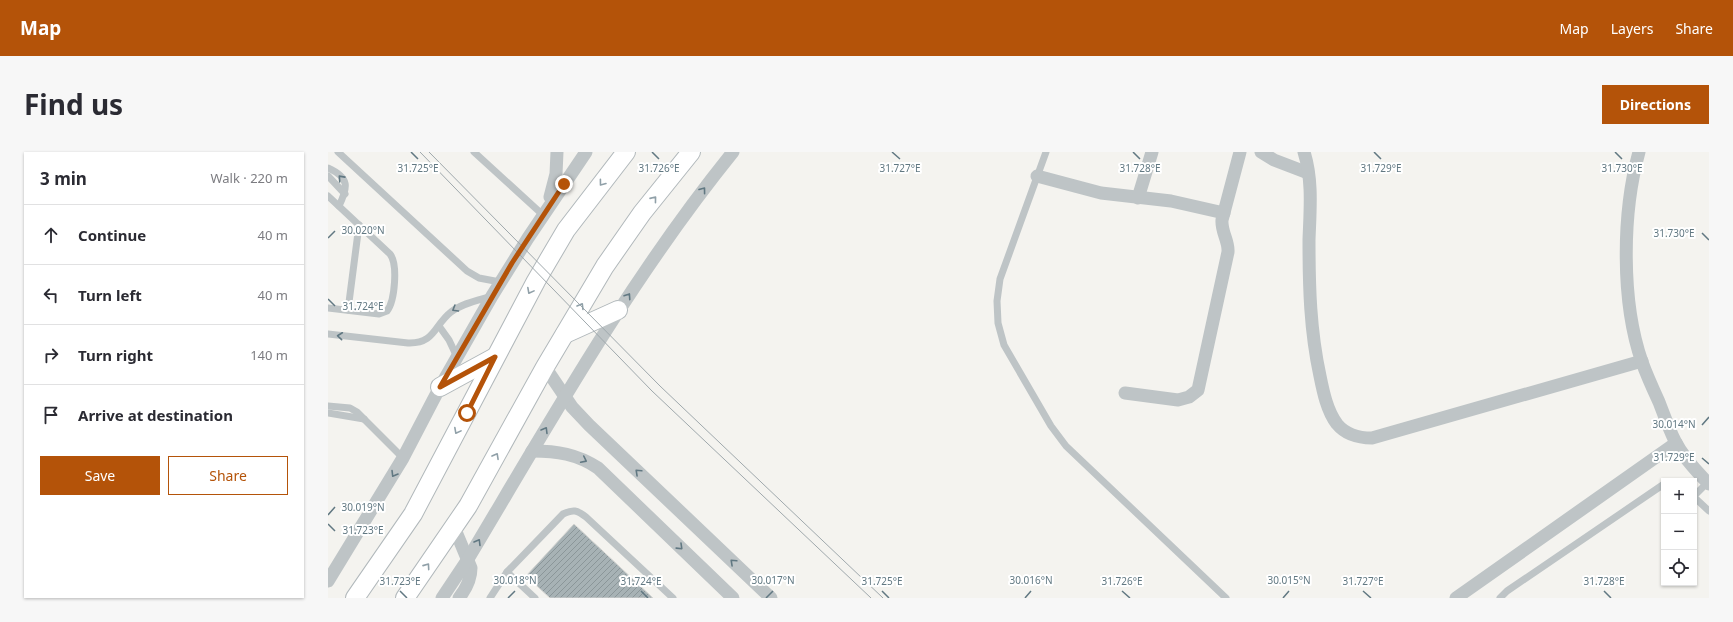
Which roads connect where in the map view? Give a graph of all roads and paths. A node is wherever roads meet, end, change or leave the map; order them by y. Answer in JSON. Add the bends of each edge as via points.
{"nodes":[{"id":1,"x":338,"y":152,"type":"edge"},
{"id":2,"x":474,"y":152,"type":"edge"},
{"id":3,"x":557,"y":152,"type":"edge"},
{"id":4,"x":586,"y":152,"type":"edge"},
{"id":5,"x":626,"y":152,"type":"edge"},
{"id":6,"x":691,"y":152,"type":"edge"},
{"id":7,"x":733,"y":152,"type":"edge"},
{"id":8,"x":1046,"y":152,"type":"edge"},
{"id":9,"x":1152,"y":152,"type":"edge"},
{"id":10,"x":1240,"y":152,"type":"edge"},
{"id":11,"x":1261,"y":152,"type":"edge"},
{"id":12,"x":1304,"y":152,"type":"edge"},
{"id":13,"x":1640,"y":152,"type":"edge"},
{"id":14,"x":328,"y":168,"type":"edge"},
{"id":15,"x":1308,"y":173,"type":"junction"},
{"id":16,"x":328,"y":176,"type":"edge"},
{"id":17,"x":1037,"y":176,"type":"junction"},
{"id":18,"x":345,"y":194,"type":"junction"},
{"id":19,"x":328,"y":196,"type":"edge"},
{"id":20,"x":1138,"y":198,"type":"junction"},
{"id":21,"x":338,"y":206,"type":"junction"},
{"id":22,"x":1224,"y":213,"type":"junction"},
{"id":23,"x":543,"y":215,"type":"junction"},
{"id":24,"x":359,"y":224,"type":"junction"},
{"id":25,"x":500,"y":282,"type":"junction"},
{"id":26,"x":492,"y":296,"type":"junction"},
{"id":27,"x":328,"y":308,"type":"edge"},
{"id":28,"x":348,"y":310,"type":"junction"},
{"id":29,"x":618,"y":310,"type":"junction"},
{"id":30,"x":439,"y":326,"type":"junction"},
{"id":31,"x":328,"y":334,"type":"edge"},
{"id":32,"x":565,"y":334,"type":"junction"},
{"id":33,"x":457,"y":357,"type":"junction"},
{"id":34,"x":495,"y":357,"type":"junction"},
{"id":35,"x":1642,"y":362,"type":"junction"},
{"id":36,"x":545,"y":367,"type":"junction"},
{"id":37,"x":440,"y":387,"type":"junction"},
{"id":38,"x":1125,"y":393,"type":"dead end"},
{"id":39,"x":565,"y":397,"type":"junction"},
{"id":40,"x":328,"y":406,"type":"edge"},
{"id":41,"x":328,"y":413,"type":"edge"},
{"id":42,"x":364,"y":419,"type":"junction"},
{"id":43,"x":1676,"y":443,"type":"junction"},
{"id":44,"x":532,"y":451,"type":"junction"},
{"id":45,"x":403,"y":458,"type":"junction"},
{"id":46,"x":1708,"y":483,"type":"edge"},
{"id":47,"x":1661,"y":486,"type":"edge"},
{"id":48,"x":1697,"y":494,"type":"edge"},
{"id":49,"x":1697,"y":500,"type":"edge"},
{"id":50,"x":1709,"y":511,"type":"edge"},
{"id":51,"x":454,"y":527,"type":"junction"},
{"id":52,"x":468,"y":559,"type":"junction"},
{"id":53,"x":507,"y":572,"type":"junction"},
{"id":54,"x":328,"y":581,"type":"edge"},
{"id":55,"x":355,"y":598,"type":"edge"},
{"id":56,"x":405,"y":598,"type":"edge"},
{"id":57,"x":442,"y":598,"type":"edge"},
{"id":58,"x":459,"y":598,"type":"edge"},
{"id":59,"x":490,"y":598,"type":"edge"},
{"id":60,"x":535,"y":598,"type":"edge"},
{"id":61,"x":673,"y":598,"type":"edge"},
{"id":62,"x":733,"y":598,"type":"edge"},
{"id":63,"x":771,"y":598,"type":"edge"},
{"id":64,"x":1226,"y":598,"type":"edge"},
{"id":65,"x":1456,"y":598,"type":"edge"},
{"id":66,"x":1500,"y":598,"type":"edge"}],
"edges":[{"from":1,"to":25,"type":"lane","via":[[467,271],[479,278]]},
{"from":2,"to":23,"type":"lane"},
{"from":3,"to":23,"type":"street","via":[[553,188]]},
{"from":4,"to":23,"type":"street"},
{"from":5,"to":34,"type":"main road","one_way":true,"via":[[566,230]]},
{"from":32,"to":6,"type":"main road","one_way":true,"via":[[605,266],[642,213]]},
{"from":29,"to":7,"type":"street","one_way":true,"via":[[666,239]]},
{"from":8,"to":17,"type":"lane"},
{"from":9,"to":20,"type":"street"},
{"from":10,"to":22,"type":"street"},
{"from":11,"to":15,"type":"street","via":[[1274,160]]},
{"from":12,"to":15,"type":"street"},
{"from":13,"to":35,"type":"street","via":[[1629,204],[1626,244],[1633,323]]},
{"from":18,"to":14,"type":"lane","one_way":true,"via":[[347,188],[344,181]]},
{"from":15,"to":35,"type":"street","via":[[1312,331],[1329,409],[1338,425],[1345,431],[1362,438],[1372,438]]},
{"from":16,"to":18,"type":"lane"},
{"from":17,"to":20,"type":"street","via":[[1101,193]]},
{"from":17,"to":64,"type":"lane","via":[[1000,279],[997,301],[1004,345],[1051,426],[1066,446]]},
{"from":18,"to":21,"type":"lane"},
{"from":19,"to":21,"type":"lane"},
{"from":20,"to":22,"type":"street","via":[[1171,201]]},
{"from":21,"to":24,"type":"lane"},
{"from":22,"to":38,"type":"street","via":[[1222,226],[1228,244],[1228,256],[1198,390],[1189,398],[1178,400]]},
{"from":23,"to":25,"type":"street"},
{"from":24,"to":28,"type":"lane"},
{"from":24,"to":28,"type":"lane","via":[[390,254],[396,268],[391,303],[386,311],[379,314]]},
{"from":25,"to":26,"type":"street"},
{"from":26,"to":30,"type":"lane","one_way":true,"via":[[458,307],[451,311]]},
{"from":26,"to":33,"type":"street"},
{"from":27,"to":28,"type":"lane"},
{"from":29,"to":32,"type":"main road"},
{"from":29,"to":39,"type":"street"},
{"from":30,"to":31,"type":"lane","one_way":true,"via":[[426,340],[414,343]]},
{"from":30,"to":33,"type":"lane"},
{"from":32,"to":36,"type":"main road"},
{"from":33,"to":37,"type":"street"},
{"from":34,"to":37,"type":"main road"},
{"from":34,"to":55,"type":"main road","one_way":true,"via":[[413,514]]},
{"from":35,"to":43,"type":"street"},
{"from":36,"to":39,"type":"street"},
{"from":51,"to":36,"type":"main road","one_way":true},
{"from":37,"to":45,"type":"street"},
{"from":44,"to":39,"type":"street","one_way":true},
{"from":63,"to":39,"type":"street","one_way":true,"via":[[589,425]]},
{"from":40,"to":42,"type":"lane","via":[[350,408]]},
{"from":41,"to":42,"type":"lane"},
{"from":42,"to":45,"type":"lane"},
{"from":43,"to":46,"type":"street"},
{"from":43,"to":65,"type":"street"},
{"from":52,"to":44,"type":"street","one_way":true},
{"from":44,"to":62,"type":"street","one_way":true,"via":[[569,454],[598,468]]},
{"from":45,"to":54,"type":"street","one_way":true},
{"from":46,"to":48,"type":"lane"},
{"from":47,"to":66,"type":"lane"},
{"from":49,"to":50,"type":"lane"},
{"from":51,"to":52,"type":"street"},
{"from":56,"to":51,"type":"main road","one_way":true},
{"from":52,"to":57,"type":"street"},
{"from":52,"to":58,"type":"street","via":[[471,575]]},
{"from":53,"to":59,"type":"lane"},
{"from":53,"to":60,"type":"lane"},
{"from":53,"to":61,"type":"lane","via":[[562,514],[571,510],[578,511]]}]}
